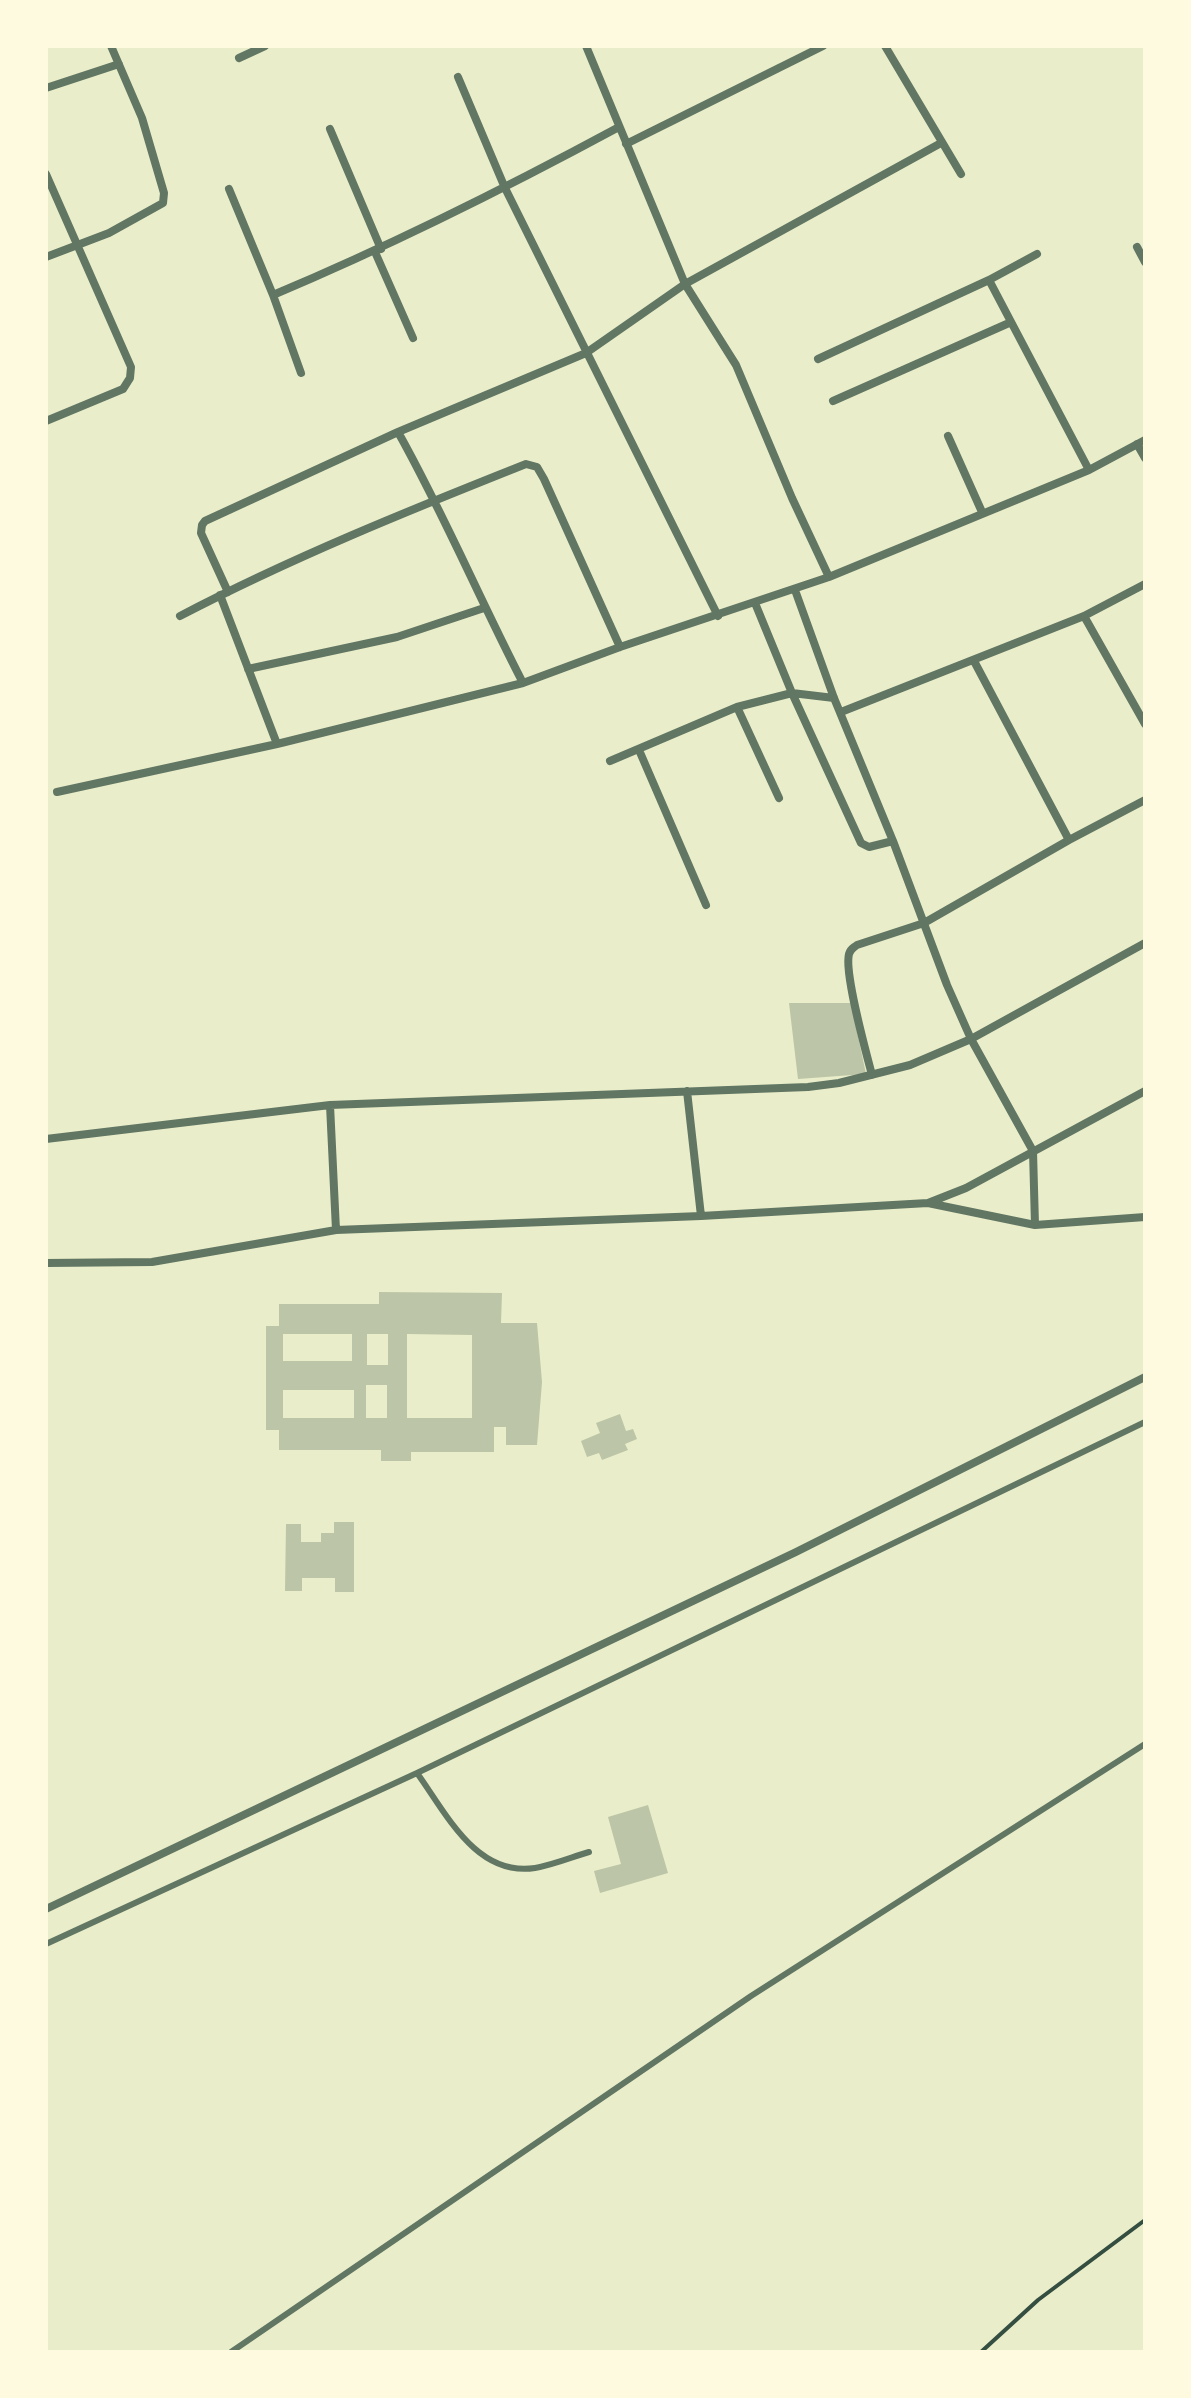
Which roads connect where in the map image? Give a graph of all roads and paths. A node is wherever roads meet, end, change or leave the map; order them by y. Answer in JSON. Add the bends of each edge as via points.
{"nodes":[{"id":1,"x":111,"y":46,"type":"edge"},
{"id":2,"x":265,"y":46,"type":"edge"},
{"id":3,"x":586,"y":46,"type":"edge"},
{"id":4,"x":823,"y":46,"type":"edge"},
{"id":5,"x":885,"y":46,"type":"edge"},
{"id":6,"x":239,"y":58,"type":"dead end"},
{"id":7,"x":119,"y":64,"type":"junction"},
{"id":8,"x":458,"y":77,"type":"dead end"},
{"id":9,"x":46,"y":88,"type":"edge"},
{"id":10,"x":619,"y":127,"type":"junction"},
{"id":11,"x":330,"y":129,"type":"dead end"},
{"id":12,"x":941,"y":143,"type":"junction"},
{"id":13,"x":626,"y":144,"type":"junction"},
{"id":14,"x":46,"y":174,"type":"edge"},
{"id":15,"x":961,"y":174,"type":"dead end"},
{"id":16,"x":505,"y":188,"type":"junction"},
{"id":17,"x":229,"y":189,"type":"dead end"},
{"id":18,"x":77,"y":243,"type":"junction"},
{"id":19,"x":1137,"y":247,"type":"dead end"},
{"id":20,"x":378,"y":250,"type":"junction"},
{"id":21,"x":1037,"y":254,"type":"dead end"},
{"id":22,"x":46,"y":257,"type":"edge"},
{"id":23,"x":1145,"y":262,"type":"edge"},
{"id":24,"x":989,"y":280,"type":"junction"},
{"id":25,"x":685,"y":284,"type":"junction"},
{"id":26,"x":273,"y":295,"type":"junction"},
{"id":27,"x":1009,"y":323,"type":"junction"},
{"id":28,"x":413,"y":338,"type":"dead end"},
{"id":29,"x":586,"y":353,"type":"junction"},
{"id":30,"x":818,"y":359,"type":"dead end"},
{"id":31,"x":301,"y":373,"type":"dead end"},
{"id":32,"x":833,"y":401,"type":"dead end"},
{"id":33,"x":46,"y":421,"type":"edge"},
{"id":34,"x":398,"y":432,"type":"junction"},
{"id":35,"x":948,"y":436,"type":"dead end"},
{"id":36,"x":1141,"y":442,"type":"edge"},
{"id":37,"x":1145,"y":458,"type":"edge"},
{"id":38,"x":1089,"y":470,"type":"junction"},
{"id":39,"x":435,"y":500,"type":"junction"},
{"id":40,"x":982,"y":512,"type":"junction"},
{"id":41,"x":829,"y":577,"type":"junction"},
{"id":42,"x":1145,"y":584,"type":"edge"},
{"id":43,"x":795,"y":590,"type":"junction"},
{"id":44,"x":224,"y":594,"type":"junction"},
{"id":45,"x":755,"y":603,"type":"junction"},
{"id":46,"x":484,"y":608,"type":"junction"},
{"id":47,"x":180,"y":616,"type":"dead end"},
{"id":48,"x":718,"y":616,"type":"junction"},
{"id":49,"x":1084,"y":616,"type":"junction"},
{"id":50,"x":620,"y":647,"type":"junction"},
{"id":51,"x":974,"y":661,"type":"junction"},
{"id":52,"x":248,"y":669,"type":"junction"},
{"id":53,"x":523,"y":683,"type":"junction"},
{"id":54,"x":792,"y":693,"type":"junction"},
{"id":55,"x":834,"y":698,"type":"junction"},
{"id":56,"x":737,"y":707,"type":"junction"},
{"id":57,"x":841,"y":712,"type":"junction"},
{"id":58,"x":1145,"y":724,"type":"edge"},
{"id":59,"x":277,"y":744,"type":"junction"},
{"id":60,"x":639,"y":750,"type":"junction"},
{"id":61,"x":610,"y":761,"type":"dead end"},
{"id":62,"x":57,"y":792,"type":"dead end"},
{"id":63,"x":779,"y":798,"type":"dead end"},
{"id":64,"x":1145,"y":800,"type":"edge"},
{"id":65,"x":1069,"y":840,"type":"junction"},
{"id":66,"x":893,"y":841,"type":"junction"},
{"id":67,"x":706,"y":905,"type":"dead end"},
{"id":68,"x":924,"y":923,"type":"junction"},
{"id":69,"x":1145,"y":943,"type":"edge"},
{"id":70,"x":971,"y":1039,"type":"junction"},
{"id":71,"x":872,"y":1075,"type":"junction"},
{"id":72,"x":687,"y":1091,"type":"junction"},
{"id":73,"x":1145,"y":1091,"type":"edge"},
{"id":74,"x":330,"y":1105,"type":"junction"},
{"id":75,"x":46,"y":1139,"type":"edge"},
{"id":76,"x":1033,"y":1151,"type":"junction"},
{"id":77,"x":928,"y":1203,"type":"junction"},
{"id":78,"x":701,"y":1216,"type":"junction"},
{"id":79,"x":1145,"y":1217,"type":"edge"},
{"id":80,"x":1035,"y":1225,"type":"junction"},
{"id":81,"x":336,"y":1230,"type":"junction"},
{"id":82,"x":46,"y":1263,"type":"edge"},
{"id":83,"x":1145,"y":1377,"type":"edge"},
{"id":84,"x":1145,"y":1422,"type":"edge"},
{"id":85,"x":1145,"y":1744,"type":"edge"},
{"id":86,"x":417,"y":1773,"type":"junction"},
{"id":87,"x":589,"y":1852,"type":"dead end"},
{"id":88,"x":46,"y":1909,"type":"edge"},
{"id":89,"x":46,"y":1944,"type":"edge"},
{"id":90,"x":1145,"y":2220,"type":"edge"},
{"id":91,"x":231,"y":2352,"type":"edge"},
{"id":92,"x":981,"y":2352,"type":"edge"}],
"edges":[{"from":1,"to":7,"type":"street"},
{"from":2,"to":6,"type":"street"},
{"from":3,"to":10,"type":"street"},
{"from":4,"to":13,"type":"street"},
{"from":5,"to":12,"type":"street"},
{"from":7,"to":9,"type":"street"},
{"from":7,"to":18,"type":"street","via":[[142,118],[163,203],[109,233]]},
{"from":8,"to":16,"type":"street"},
{"from":10,"to":13,"type":"street"},
{"from":10,"to":16,"type":"street"},
{"from":11,"to":20,"type":"street"},
{"from":12,"to":15,"type":"street"},
{"from":12,"to":25,"type":"street"},
{"from":13,"to":25,"type":"street"},
{"from":14,"to":18,"type":"street"},
{"from":16,"to":20,"type":"street"},
{"from":16,"to":29,"type":"street"},
{"from":17,"to":26,"type":"street"},
{"from":18,"to":22,"type":"street"},
{"from":18,"to":33,"type":"street","via":[[131,367],[130,378],[123,389]]},
{"from":19,"to":23,"type":"street"},
{"from":20,"to":26,"type":"street"},
{"from":20,"to":28,"type":"street"},
{"from":21,"to":24,"type":"street"},
{"from":24,"to":27,"type":"street"},
{"from":24,"to":30,"type":"street"},
{"from":25,"to":29,"type":"street"},
{"from":25,"to":41,"type":"street","via":[[736,365]]},
{"from":26,"to":31,"type":"street"},
{"from":27,"to":32,"type":"street"},
{"from":27,"to":38,"type":"street"},
{"from":29,"to":34,"type":"street"},
{"from":29,"to":48,"type":"street"},
{"from":34,"to":39,"type":"street"},
{"from":34,"to":44,"type":"street","via":[[205,521],[201,533]]},
{"from":35,"to":40,"type":"street"},
{"from":36,"to":37,"type":"street"},
{"from":36,"to":38,"type":"street"},
{"from":38,"to":40,"type":"street"},
{"from":39,"to":44,"type":"street"},
{"from":39,"to":46,"type":"street"},
{"from":39,"to":50,"type":"street","via":[[526,464],[537,467]]},
{"from":40,"to":41,"type":"street"},
{"from":41,"to":43,"type":"street"},
{"from":42,"to":49,"type":"street"},
{"from":43,"to":45,"type":"street"},
{"from":43,"to":55,"type":"street"},
{"from":44,"to":47,"type":"street"},
{"from":44,"to":52,"type":"street"},
{"from":45,"to":48,"type":"street"},
{"from":45,"to":54,"type":"street"},
{"from":46,"to":52,"type":"street","via":[[397,637]]},
{"from":46,"to":53,"type":"street"},
{"from":48,"to":50,"type":"street"},
{"from":49,"to":51,"type":"street"},
{"from":49,"to":58,"type":"street"},
{"from":50,"to":53,"type":"street"},
{"from":51,"to":57,"type":"street"},
{"from":51,"to":65,"type":"street"},
{"from":52,"to":59,"type":"street"},
{"from":53,"to":59,"type":"street"},
{"from":54,"to":55,"type":"street"},
{"from":54,"to":56,"type":"street"},
{"from":54,"to":66,"type":"street","via":[[861,843],[869,847]]},
{"from":55,"to":57,"type":"street"},
{"from":56,"to":60,"type":"street"},
{"from":56,"to":63,"type":"street"},
{"from":57,"to":66,"type":"street"},
{"from":59,"to":62,"type":"street"},
{"from":60,"to":61,"type":"street"},
{"from":60,"to":67,"type":"street"},
{"from":64,"to":65,"type":"street"},
{"from":65,"to":68,"type":"street"},
{"from":66,"to":68,"type":"street"},
{"from":68,"to":70,"type":"street"},
{"from":68,"to":71,"type":"street","via":[[857,945],[848,958]]},
{"from":69,"to":70,"type":"street"},
{"from":70,"to":71,"type":"street"},
{"from":70,"to":76,"type":"street"},
{"from":71,"to":72,"type":"street","via":[[808,1087]]},
{"from":72,"to":74,"type":"street"},
{"from":72,"to":78,"type":"street"},
{"from":73,"to":76,"type":"street"},
{"from":74,"to":75,"type":"street"},
{"from":74,"to":81,"type":"street"},
{"from":76,"to":77,"type":"street"},
{"from":76,"to":80,"type":"street"},
{"from":77,"to":78,"type":"street"},
{"from":77,"to":80,"type":"street"},
{"from":78,"to":81,"type":"street"},
{"from":79,"to":80,"type":"street"},
{"from":81,"to":82,"type":"street","via":[[152,1262]]},
{"from":83,"to":88,"type":"street","via":[[796,1552]]},
{"from":84,"to":86,"type":"lane"},
{"from":85,"to":91,"type":"lane","via":[[751,1996]]},
{"from":86,"to":87,"type":"lane","via":[[474,1851],[493,1863],[536,1868]]},
{"from":86,"to":89,"type":"lane"},
{"from":90,"to":92,"type":"path","via":[[1038,2300]]}]}
